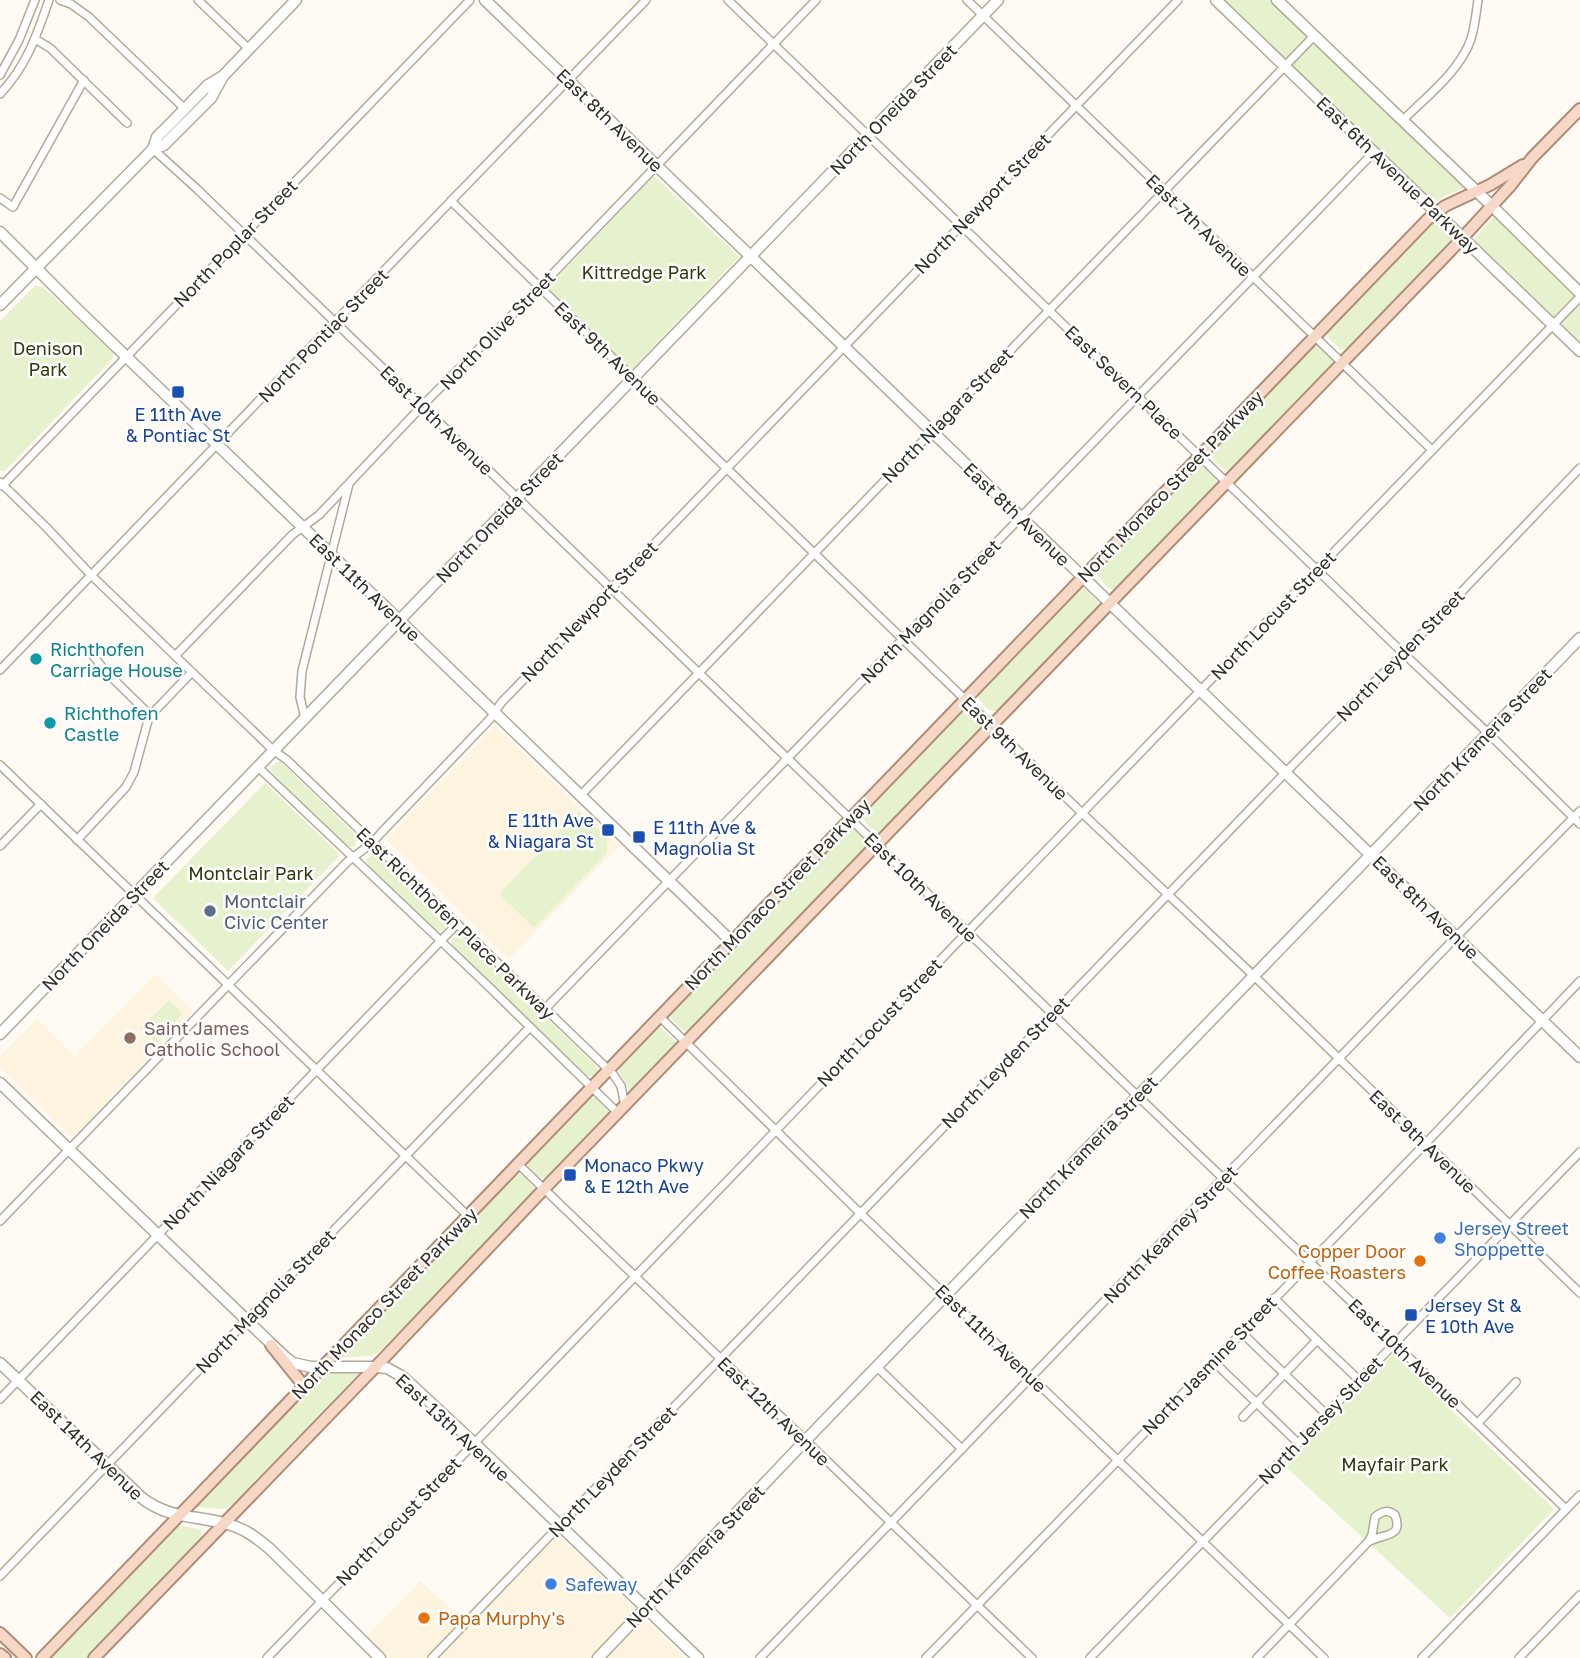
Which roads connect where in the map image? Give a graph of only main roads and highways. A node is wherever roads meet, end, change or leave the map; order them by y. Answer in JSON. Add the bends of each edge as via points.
{"nodes":[{"id":1,"x":1580,"y":109,"type":"edge"},
{"id":2,"x":1532,"y":158,"type":"junction"},
{"id":3,"x":271,"y":1345,"type":"road end"},
{"id":4,"x":304,"y":1387,"type":"junction"},
{"id":5,"x":0,"y":1633,"type":"edge"},
{"id":6,"x":0,"y":1654,"type":"edge"},
{"id":7,"x":5,"y":1658,"type":"edge"},
{"id":8,"x":26,"y":1658,"type":"edge"},
{"id":9,"x":42,"y":1658,"type":"edge"},
{"id":10,"x":94,"y":1658,"type":"edge"}],
"edges":[{"from":1,"to":2,"type":"main road","name":"North Monaco Street Parkway"},
{"from":2,"to":4,"type":"main road","name":"North Monaco Street Parkway","via":[[1436,212]]},
{"from":2,"to":10,"type":"main road","name":"North Monaco Street Parkway","via":[[1463,238]]},
{"from":3,"to":4,"type":"main road"},
{"from":4,"to":9,"type":"main road","name":"North Monaco Street Parkway"},
{"from":5,"to":8,"type":"main road"},
{"from":6,"to":7,"type":"main road"}]}
